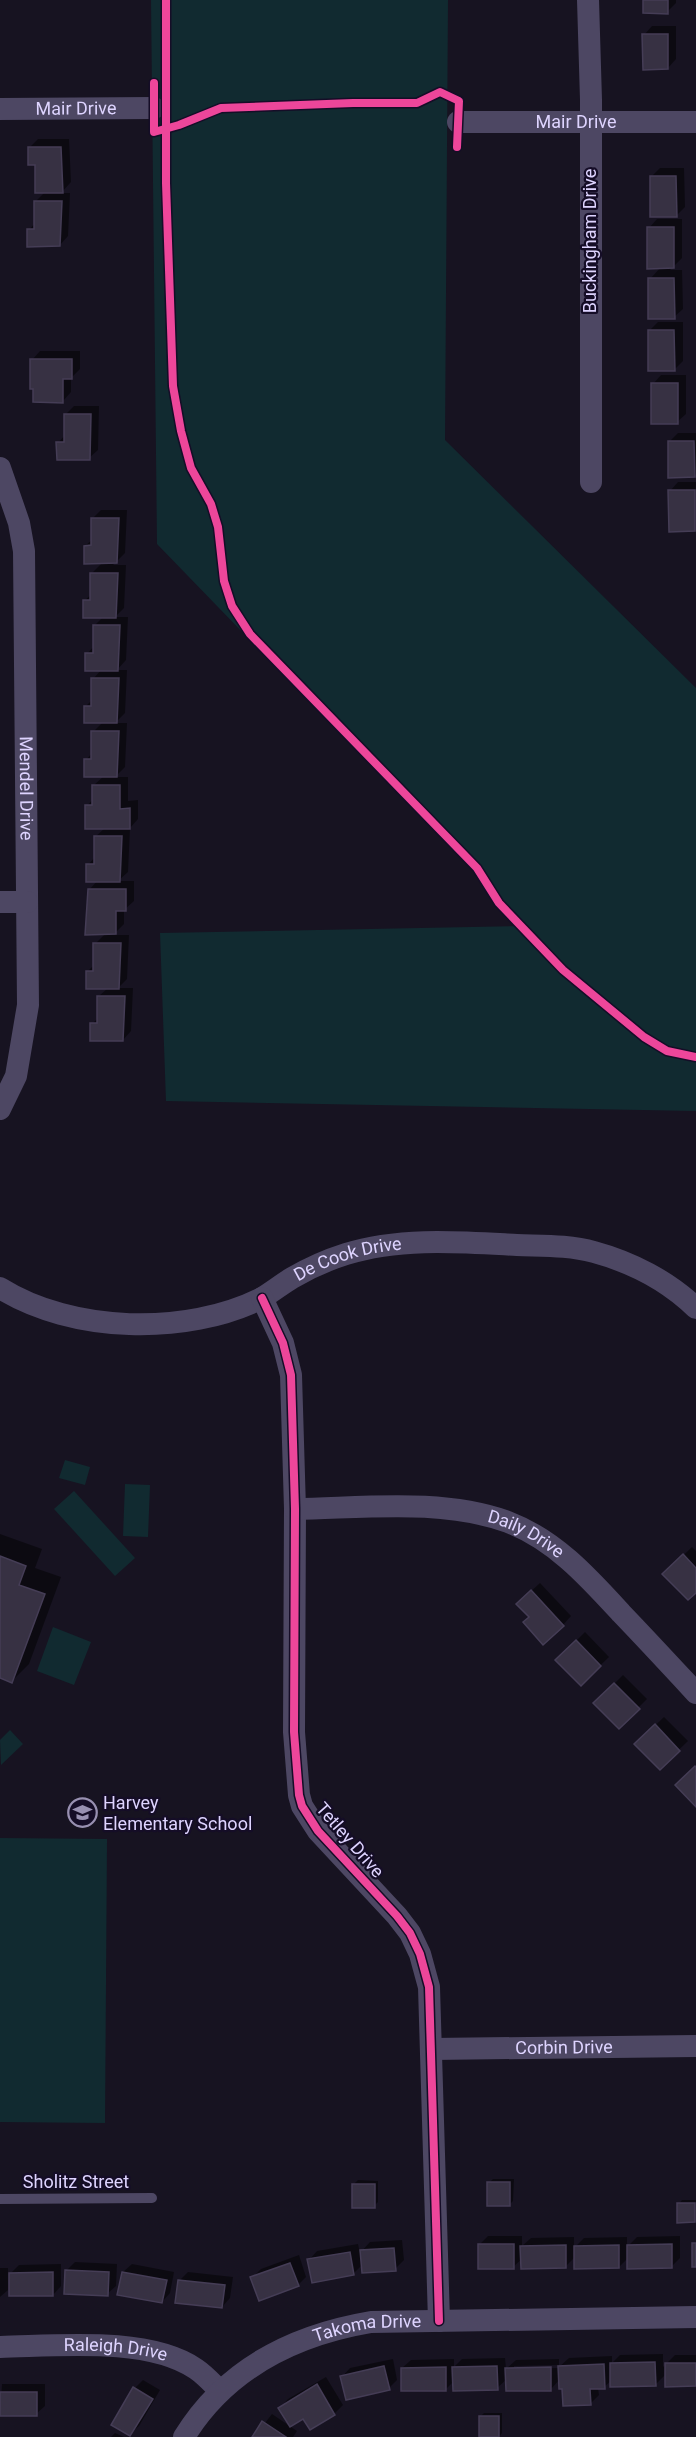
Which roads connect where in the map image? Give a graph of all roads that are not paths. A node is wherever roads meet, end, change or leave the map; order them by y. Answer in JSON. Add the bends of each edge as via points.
{"nodes":[{"id":1,"x":588,"y":0,"type":"edge"},
{"id":2,"x":154,"y":108,"type":"dead end"},
{"id":3,"x":0,"y":109,"type":"edge"},
{"id":4,"x":458,"y":122,"type":"dead end"},
{"id":5,"x":591,"y":122,"type":"junction"},
{"id":6,"x":696,"y":122,"type":"edge"},
{"id":7,"x":0,"y":468,"type":"edge"},
{"id":8,"x":591,"y":482,"type":"dead end"},
{"id":9,"x":0,"y":902,"type":"edge"},
{"id":10,"x":27,"y":902,"type":"junction"},
{"id":11,"x":0,"y":1109,"type":"edge"},
{"id":12,"x":0,"y":1288,"type":"edge"},
{"id":13,"x":262,"y":1298,"type":"junction"},
{"id":14,"x":696,"y":1308,"type":"edge"},
{"id":15,"x":295,"y":1509,"type":"junction"},
{"id":16,"x":696,"y":1693,"type":"edge"},
{"id":17,"x":696,"y":2046,"type":"edge"},
{"id":18,"x":432,"y":2049,"type":"junction"},
{"id":19,"x":152,"y":2198,"type":"dead end"},
{"id":20,"x":0,"y":2199,"type":"edge"},
{"id":21,"x":696,"y":2316,"type":"edge"},
{"id":22,"x":439,"y":2321,"type":"junction"},
{"id":23,"x":0,"y":2347,"type":"edge"},
{"id":24,"x":220,"y":2391,"type":"junction"},
{"id":25,"x":184,"y":2437,"type":"edge"}],
"edges":[{"from":1,"to":5,"type":"street","name":"Buckingham Drive"},
{"from":2,"to":3,"type":"street","name":"Mair Drive"},
{"from":4,"to":5,"type":"street","name":"Mair Drive"},
{"from":5,"to":6,"type":"street","name":"Mair Drive"},
{"from":5,"to":8,"type":"street","name":"Buckingham Drive"},
{"from":7,"to":10,"type":"street","name":"Mendel Drive","via":[[13,501],[24,551]]},
{"from":9,"to":10,"type":"street"},
{"from":10,"to":11,"type":"street","name":"Mendel Drive","via":[[27,1017],[15,1076]]},
{"from":12,"to":13,"type":"street","name":"De Cook Drive","via":[[51,1311],[118,1323],[193,1320]]},
{"from":13,"to":14,"type":"street","name":"De Cook Drive","via":[[317,1265],[368,1247],[488,1244],[570,1247],[593,1252],[640,1269]]},
{"from":13,"to":15,"type":"street","name":"Tetley Drive","via":[[283,1343],[291,1375]]},
{"from":15,"to":16,"type":"street","name":"Daily Drive","via":[[450,1509],[508,1522],[533,1533],[576,1564]]},
{"from":15,"to":18,"type":"street","name":"Tetley Drive","via":[[294,1732],[299,1795],[318,1831],[410,1933],[429,1987]]},
{"from":17,"to":18,"type":"street","name":"Corbin Drive"},
{"from":18,"to":22,"type":"street","name":"Tetley Drive"},
{"from":19,"to":20,"type":"lane","name":"Sholitz Street"},
{"from":21,"to":22,"type":"street","name":"Takoma Drive"},
{"from":22,"to":24,"type":"street","name":"Takoma Drive","via":[[371,2322],[313,2336],[261,2360]]},
{"from":23,"to":24,"type":"street","name":"Raleigh Drive","via":[[126,2347],[161,2354],[194,2367]]},
{"from":24,"to":25,"type":"street","name":"Takoma Drive"}]}
